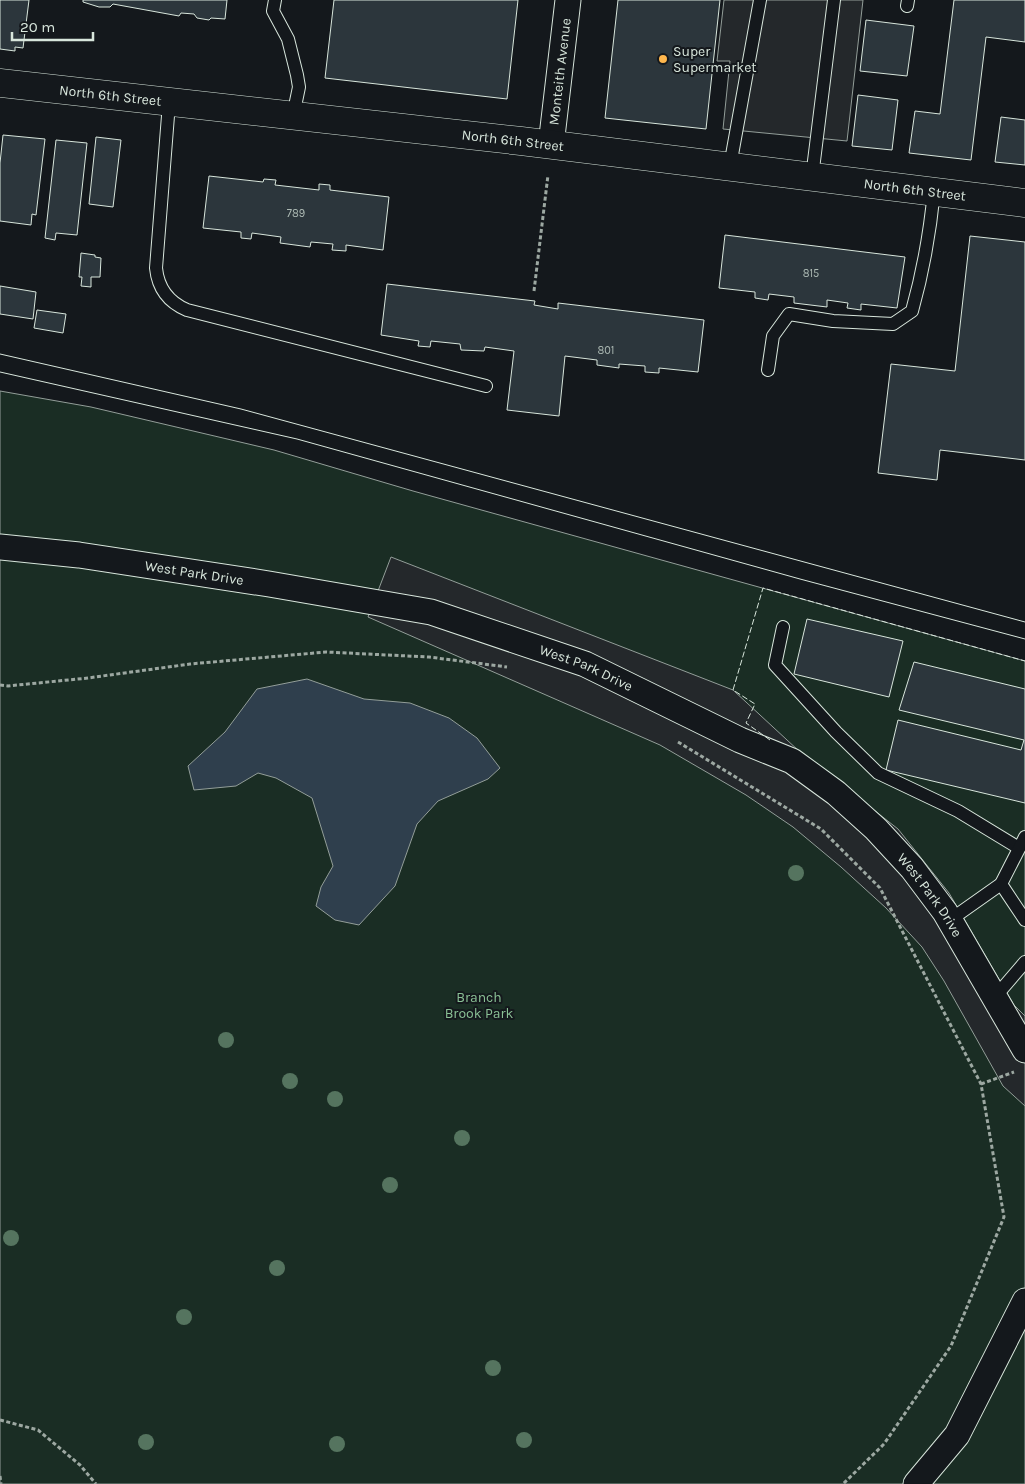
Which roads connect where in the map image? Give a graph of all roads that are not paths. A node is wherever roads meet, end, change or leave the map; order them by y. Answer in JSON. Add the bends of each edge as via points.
{"nodes":[{"id":1,"x":275,"y":0,"type":"edge"},
{"id":2,"x":568,"y":0,"type":"edge"},
{"id":3,"x":760,"y":0,"type":"edge"},
{"id":4,"x":834,"y":0,"type":"edge"},
{"id":5,"x":0,"y":83,"type":"edge"},
{"id":6,"x":169,"y":103,"type":"junction"},
{"id":7,"x":293,"y":116,"type":"junction"},
{"id":8,"x":551,"y":145,"type":"junction"},
{"id":9,"x":730,"y":166,"type":"junction"},
{"id":10,"x":812,"y":177,"type":"junction"},
{"id":11,"x":934,"y":191,"type":"junction"},
{"id":12,"x":1025,"y":203,"type":"edge"},
{"id":13,"x":768,"y":370,"type":"dead end"},
{"id":14,"x":486,"y":386,"type":"dead end"},
{"id":15,"x":0,"y":547,"type":"edge"},
{"id":16,"x":783,"y":627,"type":"dead end"},
{"id":17,"x":1022,"y":842,"type":"edge"},
{"id":18,"x":1001,"y":884,"type":"junction"},
{"id":19,"x":950,"y":920,"type":"junction"},
{"id":20,"x":1025,"y":920,"type":"edge"},
{"id":21,"x":1025,"y":962,"type":"edge"},
{"id":22,"x":995,"y":997,"type":"junction"},
{"id":23,"x":1021,"y":1061,"type":"edge"},
{"id":24,"x":1025,"y":1301,"type":"edge"},
{"id":25,"x":916,"y":1484,"type":"edge"}],
"edges":[{"from":1,"to":7,"type":"lane","via":[[273,11],[288,39],[299,87]]},
{"from":2,"to":8,"type":"street","name":"Monteith Avenue"},
{"from":3,"to":9,"type":"lane"},
{"from":4,"to":10,"type":"lane"},
{"from":5,"to":6,"type":"street","name":"North 6th Street"},
{"from":6,"to":7,"type":"street","name":"North 6th Street"},
{"from":6,"to":14,"type":"lane","via":[[156,268],[162,290],[172,302],[187,310]]},
{"from":7,"to":8,"type":"street","name":"North 6th Street"},
{"from":8,"to":9,"type":"street","name":"North 6th Street"},
{"from":9,"to":10,"type":"street","name":"North 6th Street"},
{"from":10,"to":11,"type":"street","name":"North 6th Street"},
{"from":11,"to":12,"type":"street","name":"North 6th Street"},
{"from":11,"to":13,"type":"lane","via":[[930,231],[912,311],[893,324],[833,321],[789,314],[773,336]]},
{"from":15,"to":19,"type":"street","name":"West Park Drive","via":[[79,555],[431,612],[585,664],[740,740],[792,761],[836,793],[876,829],[912,868]]},
{"from":16,"to":17,"type":"lane","via":[[775,665],[878,773]]},
{"from":17,"to":18,"type":"lane"},
{"from":18,"to":19,"type":"lane"},
{"from":18,"to":20,"type":"lane"},
{"from":19,"to":22,"type":"street","name":"West Park Drive"},
{"from":21,"to":22,"type":"lane"},
{"from":22,"to":23,"type":"street","name":"West Park Drive"},
{"from":24,"to":25,"type":"street","via":[[957,1435]]}]}
